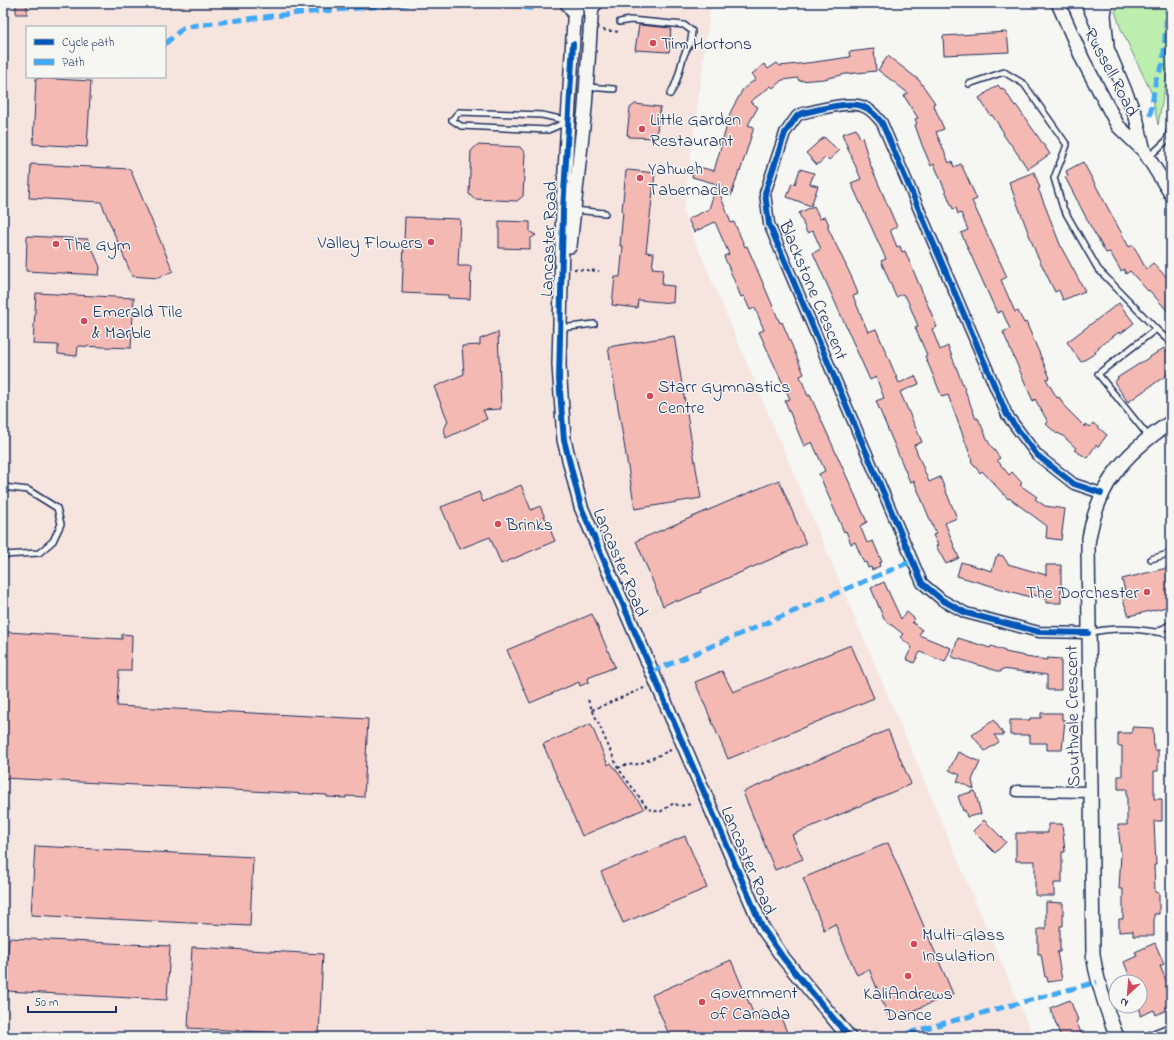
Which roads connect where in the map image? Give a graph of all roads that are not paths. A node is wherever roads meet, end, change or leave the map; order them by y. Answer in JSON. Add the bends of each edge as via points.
{"nodes":[{"id":1,"x":1058,"y":3,"type":"edge"},
{"id":2,"x":1088,"y":3,"type":"edge"},
{"id":3,"x":1105,"y":3,"type":"edge"},
{"id":4,"x":593,"y":4,"type":"edge"},
{"id":5,"x":573,"y":6,"type":"edge"},
{"id":6,"x":620,"y":22,"type":"dead end"},
{"id":7,"x":1106,"y":45,"type":"junction"},
{"id":8,"x":969,"y":84,"type":"dead end"},
{"id":9,"x":586,"y":87,"type":"junction"},
{"id":10,"x":614,"y":89,"type":"dead end"},
{"id":11,"x":670,"y":94,"type":"dead end"},
{"id":12,"x":569,"y":121,"type":"junction"},
{"id":13,"x":1171,"y":125,"type":"edge"},
{"id":14,"x":1146,"y":154,"type":"junction"},
{"id":15,"x":1171,"y":194,"type":"edge"},
{"id":16,"x":568,"y":210,"type":"junction"},
{"id":17,"x":605,"y":213,"type":"dead end"},
{"id":18,"x":594,"y":324,"type":"dead end"},
{"id":19,"x":560,"y":326,"type":"junction"},
{"id":20,"x":1156,"y":329,"type":"junction"},
{"id":21,"x":1171,"y":343,"type":"edge"},
{"id":22,"x":1171,"y":422,"type":"edge"},
{"id":23,"x":1149,"y":437,"type":"junction"},
{"id":24,"x":3,"y":487,"type":"edge"},
{"id":25,"x":1101,"y":493,"type":"junction"},
{"id":26,"x":1171,"y":553,"type":"edge"},
{"id":27,"x":3,"y":555,"type":"edge"},
{"id":28,"x":1151,"y":559,"type":"dead end"},
{"id":29,"x":1171,"y":624,"type":"edge"},
{"id":30,"x":1157,"y":632,"type":"junction"},
{"id":31,"x":1088,"y":633,"type":"junction"},
{"id":32,"x":1171,"y":635,"type":"edge"},
{"id":33,"x":1017,"y":791,"type":"dead end"},
{"id":34,"x":1091,"y":792,"type":"junction"},
{"id":35,"x":1171,"y":1026,"type":"edge"},
{"id":36,"x":849,"y":1037,"type":"edge"},
{"id":37,"x":1118,"y":1037,"type":"edge"},
{"id":38,"x":1144,"y":1037,"type":"edge"}],
"edges":[{"from":1,"to":14,"type":"street","name":"Russell Road","via":[[1083,60],[1118,126]]},
{"from":2,"to":7,"type":"street","name":"Russell Road"},
{"from":3,"to":7,"type":"main road","via":[[1103,15]]},
{"from":4,"to":9,"type":"street","name":"Lancaster Road"},
{"from":5,"to":12,"type":"street","name":"Lancaster Road"},
{"from":6,"to":11,"type":"lane","via":[[630,20],[684,25],[692,31],[692,44],[683,56],[676,87]]},
{"from":7,"to":14,"type":"street","name":"Russell Road","via":[[1136,116]]},
{"from":8,"to":20,"type":"lane","via":[[1004,72],[1024,84],[1067,145],[1054,178],[1063,208],[1098,269]]},
{"from":9,"to":10,"type":"lane"},
{"from":9,"to":16,"type":"street","name":"Lancaster Road"},
{"from":12,"to":12,"type":"lane","via":[[542,115],[480,112],[459,112],[452,120],[461,126],[548,130]]},
{"from":12,"to":16,"type":"street","name":"Lancaster Road"},
{"from":13,"to":14,"type":"lane","via":[[1167,140]]},
{"from":14,"to":15,"type":"street","name":"Russell Road"},
{"from":16,"to":17,"type":"lane"},
{"from":16,"to":19,"type":"street","name":"Lancaster Road"},
{"from":18,"to":19,"type":"lane"},
{"from":19,"to":36,"type":"street","name":"Lancaster Road","via":[[559,379],[562,421],[568,458],[581,507],[762,927],[784,959]]},
{"from":20,"to":21,"type":"lane"},
{"from":20,"to":23,"type":"lane","via":[[1098,374]]},
{"from":22,"to":23,"type":"street","name":"Southvale Crescent"},
{"from":23,"to":25,"type":"street","name":"Southvale Crescent","via":[[1128,456]]},
{"from":24,"to":27,"type":"lane","via":[[28,490],[57,508],[61,524],[53,540],[40,553]]},
{"from":25,"to":31,"type":"street","name":"Southvale Crescent","via":[[1092,520],[1088,544]]},
{"from":25,"to":31,"type":"street","name":"Blackstone Crescent","via":[[1074,484],[1037,456],[1007,414],[882,123],[875,114],[864,106],[852,104],[797,116],[785,133],[765,193],[769,224],[922,583],[942,600],[966,613],[1039,632]]},
{"from":26,"to":28,"type":"lane"},
{"from":29,"to":30,"type":"lane"},
{"from":30,"to":31,"type":"lane","via":[[1103,629]]},
{"from":30,"to":32,"type":"lane"},
{"from":31,"to":34,"type":"street","name":"Southvale Crescent"},
{"from":33,"to":34,"type":"street"},
{"from":34,"to":37,"type":"street","name":"Southvale Crescent","via":[[1093,954],[1097,982]]},
{"from":35,"to":38,"type":"lane"}]}
